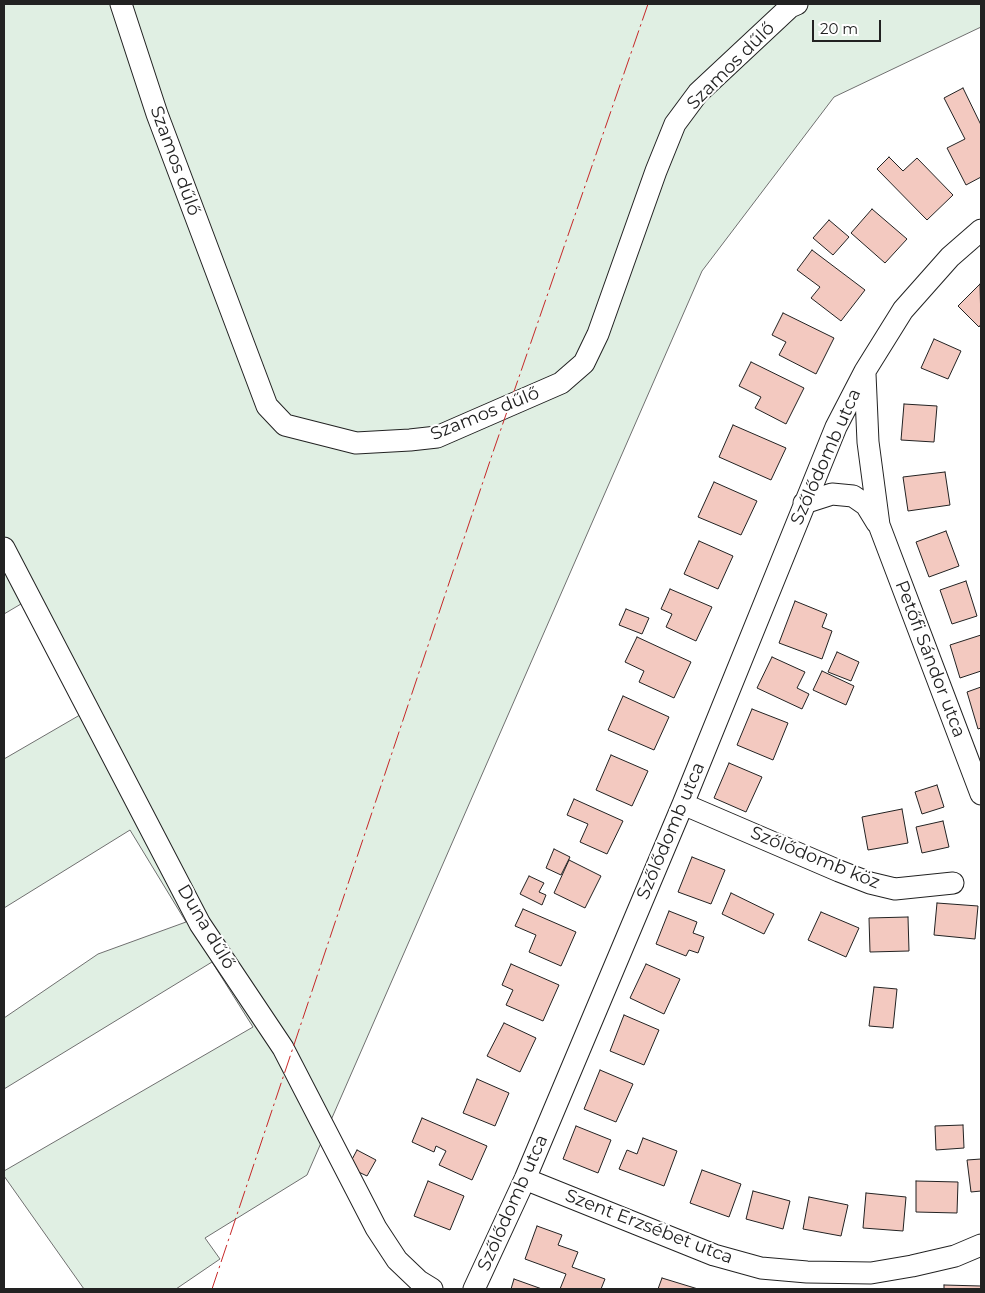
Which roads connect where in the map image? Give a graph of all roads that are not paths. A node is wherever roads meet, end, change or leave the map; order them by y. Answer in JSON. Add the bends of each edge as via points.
{"nodes":[{"id":1,"x":121,"y":4,"type":"edge"},
{"id":2,"x":797,"y":4,"type":"edge"},
{"id":3,"x":981,"y":230,"type":"edge"},
{"id":4,"x":865,"y":371,"type":"junction"},
{"id":5,"x":804,"y":504,"type":"junction"},
{"id":6,"x":879,"y":525,"type":"junction"},
{"id":7,"x":4,"y":548,"type":"edge"},
{"id":8,"x":981,"y":794,"type":"edge"},
{"id":9,"x":682,"y":804,"type":"junction"},
{"id":10,"x":953,"y":883,"type":"dead end"},
{"id":11,"x":525,"y":1179,"type":"junction"},
{"id":12,"x":981,"y":1245,"type":"edge"},
{"id":13,"x":806,"y":1281,"type":"edge"},
{"id":14,"x":432,"y":1289,"type":"edge"},
{"id":15,"x":474,"y":1289,"type":"edge"}],
"edges":[{"from":1,"to":2,"type":"street","name":"Szamos dűlő","via":[[157,114],[267,406],[285,425],[356,443],[437,437],[561,383],[584,363],[598,334],[675,124],[698,93]]},
{"from":3,"to":4,"type":"street","name":"Szőlődomb utca","via":[[950,257],[903,310]]},
{"from":4,"to":5,"type":"street","name":"Szőlődomb utca","via":[[836,428]]},
{"from":4,"to":6,"type":"street","name":"Petőfi Sándor utca","via":[[868,442]]},
{"from":5,"to":6,"type":"street","name":"Petőfi Sándor utca","via":[[832,494],[853,496],[866,505]]},
{"from":5,"to":9,"type":"street","name":"Szőlődomb utca"},
{"from":6,"to":8,"type":"street","name":"Petőfi Sándor utca"},
{"from":7,"to":14,"type":"street","name":"Duna dűlő","via":[[200,924],[283,1048],[376,1228],[397,1260]]},
{"from":9,"to":10,"type":"street","name":"Szőlődomb köz","via":[[870,883],[895,889]]},
{"from":9,"to":11,"type":"street","name":"Szőlődomb utca"},
{"from":11,"to":13,"type":"street","name":"Szent Erzsébet utca","via":[[714,1255]]},
{"from":11,"to":15,"type":"street","name":"Szőlődomb utca"},
{"from":12,"to":13,"type":"street","name":"Szent Erzsébet utca","via":[[955,1256],[912,1266]]}]}
